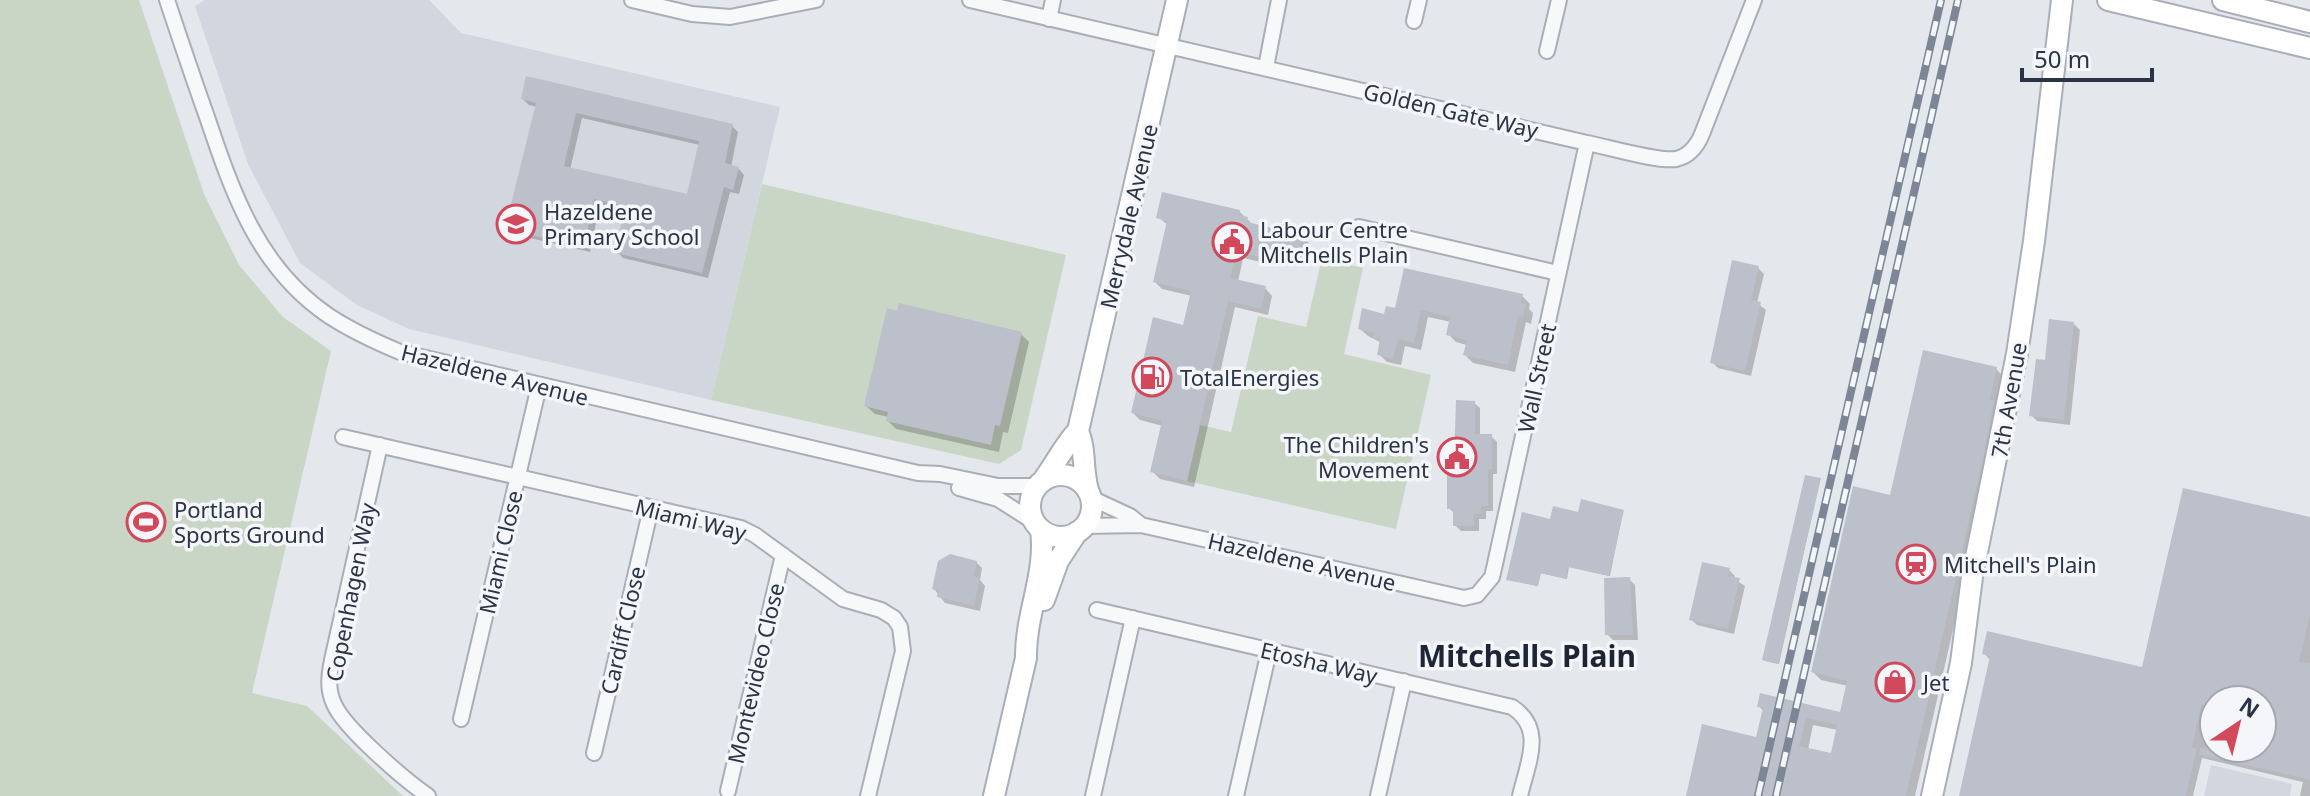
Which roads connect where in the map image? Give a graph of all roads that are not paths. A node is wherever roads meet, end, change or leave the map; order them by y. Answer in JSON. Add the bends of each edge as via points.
{"nodes":[{"id":1,"x":167,"y":0,"type":"edge"},
{"id":2,"x":632,"y":0,"type":"edge"},
{"id":3,"x":816,"y":0,"type":"edge"},
{"id":4,"x":970,"y":0,"type":"edge"},
{"id":5,"x":1053,"y":0,"type":"edge"},
{"id":6,"x":1177,"y":0,"type":"edge"},
{"id":7,"x":1279,"y":0,"type":"edge"},
{"id":8,"x":1419,"y":0,"type":"edge"},
{"id":9,"x":1559,"y":0,"type":"edge"},
{"id":10,"x":1754,"y":0,"type":"edge"},
{"id":11,"x":2062,"y":0,"type":"edge"},
{"id":12,"x":2108,"y":0,"type":"edge"},
{"id":13,"x":2223,"y":0,"type":"edge"},
{"id":14,"x":1049,"y":19,"type":"junction"},
{"id":15,"x":1414,"y":21,"type":"dead end"},
{"id":16,"x":2310,"y":22,"type":"edge"},
{"id":17,"x":1166,"y":45,"type":"junction"},
{"id":18,"x":2310,"y":48,"type":"edge"},
{"id":19,"x":1547,"y":51,"type":"dead end"},
{"id":20,"x":1266,"y":67,"type":"junction"},
{"id":21,"x":1587,"y":143,"type":"junction"},
{"id":22,"x":1359,"y":227,"type":"dead end"},
{"id":23,"x":1558,"y":273,"type":"junction"},
{"id":24,"x":539,"y":386,"type":"junction"},
{"id":25,"x":1078,"y":431,"type":"junction"},
{"id":26,"x":343,"y":437,"type":"dead end"},
{"id":27,"x":380,"y":445,"type":"junction"},
{"id":28,"x":926,"y":475,"type":"junction"},
{"id":29,"x":517,"y":477,"type":"junction"},
{"id":30,"x":1041,"y":483,"type":"junction"},
{"id":31,"x":1089,"y":494,"type":"junction"},
{"id":32,"x":651,"y":508,"type":"junction"},
{"id":33,"x":1141,"y":525,"type":"junction"},
{"id":34,"x":1038,"y":526,"type":"junction"},
{"id":35,"x":1081,"y":529,"type":"junction"},
{"id":36,"x":783,"y":555,"type":"junction"},
{"id":37,"x":1464,"y":598,"type":"joint"},
{"id":38,"x":1097,"y":610,"type":"dead end"},
{"id":39,"x":1133,"y":618,"type":"junction"},
{"id":40,"x":1269,"y":651,"type":"junction"},
{"id":41,"x":1026,"y":658,"type":"junction"},
{"id":42,"x":1404,"y":681,"type":"junction"},
{"id":43,"x":461,"y":719,"type":"dead end"},
{"id":44,"x":594,"y":753,"type":"dead end"},
{"id":45,"x":728,"y":791,"type":"dead end"},
{"id":46,"x":428,"y":796,"type":"edge"},
{"id":47,"x":868,"y":796,"type":"edge"},
{"id":48,"x":994,"y":796,"type":"edge"},
{"id":49,"x":1093,"y":796,"type":"edge"},
{"id":50,"x":1236,"y":796,"type":"edge"},
{"id":51,"x":1378,"y":796,"type":"edge"},
{"id":52,"x":1520,"y":796,"type":"edge"},
{"id":53,"x":1932,"y":796,"type":"edge"}],
"edges":[{"from":1,"to":24,"type":"street","name":"Hazeldene Avenue","via":[[243,217],[281,272],[328,316],[365,337],[400,352]]},
{"from":2,"to":3,"type":"street","via":[[730,17]]},
{"from":4,"to":14,"type":"street","name":"Golden Gate Way"},
{"from":5,"to":14,"type":"street"},
{"from":6,"to":17,"type":"street","name":"Merrydale Avenue"},
{"from":7,"to":20,"type":"street"},
{"from":8,"to":15,"type":"street"},
{"from":9,"to":19,"type":"street"},
{"from":10,"to":21,"type":"street","name":"Golden Gate Way","via":[[1702,134],[1689,153],[1664,158]]},
{"from":11,"to":53,"type":"street","name":"7th Avenue","via":[[2017,354],[1972,577],[1959,677]]},
{"from":12,"to":18,"type":"street"},
{"from":13,"to":16,"type":"street"},
{"from":14,"to":17,"type":"street","name":"Golden Gate Way"},
{"from":17,"to":20,"type":"street","name":"Golden Gate Way"},
{"from":17,"to":25,"type":"street","name":"Merrydale Avenue"},
{"from":20,"to":21,"type":"street","name":"Golden Gate Way"},
{"from":21,"to":23,"type":"street","name":"Wall Street"},
{"from":22,"to":23,"type":"street"},
{"from":23,"to":37,"type":"street","name":"Wall Street","via":[[1492,577],[1477,595]]},
{"from":24,"to":28,"type":"street","name":"Hazeldene Avenue"},
{"from":24,"to":29,"type":"street","name":"Miami Close"},
{"from":25,"to":30,"type":"street","name":"Merrydale Avenue"},
{"from":25,"to":31,"type":"street","name":"Merrydale Avenue"},
{"from":26,"to":27,"type":"street","name":"Miami Way"},
{"from":27,"to":29,"type":"street","name":"Miami Way"},
{"from":27,"to":46,"type":"street","name":"Copenhagen Way","via":[[329,689],[353,729]]},
{"from":28,"to":30,"type":"street","name":"Hazeldene Avenue","via":[[998,486]]},
{"from":28,"to":34,"type":"street","name":"Hazeldene Avenue","via":[[998,499]]},
{"from":29,"to":32,"type":"street","name":"Miami Way"},
{"from":29,"to":43,"type":"street","name":"Miami Close"},
{"from":30,"to":31,"type":"street","via":[[1053,476],[1072,477]]},
{"from":30,"to":34,"type":"street","via":[[1030,504]]},
{"from":31,"to":33,"type":"street","name":"Hazeldene Avenue"},
{"from":31,"to":35,"type":"street","via":[[1090,517]]},
{"from":32,"to":36,"type":"street","name":"Miami Way","via":[[741,528]]},
{"from":32,"to":44,"type":"street","name":"Cardiff Close"},
{"from":33,"to":35,"type":"street","name":"Hazeldene Avenue"},
{"from":33,"to":37,"type":"street","name":"Hazeldene Avenue"},
{"from":34,"to":35,"type":"street","via":[[1058,537]]},
{"from":34,"to":41,"type":"street","via":[[1042,555]]},
{"from":35,"to":41,"type":"street","via":[[1050,579]]},
{"from":36,"to":45,"type":"street","name":"Montevideo Close"},
{"from":36,"to":47,"type":"street","name":"Miami Way","via":[[843,599],[887,613],[900,627],[903,651]]},
{"from":38,"to":39,"type":"street","name":"Etosha Way"},
{"from":39,"to":40,"type":"street","name":"Etosha Way"},
{"from":39,"to":49,"type":"street"},
{"from":40,"to":42,"type":"street","name":"Etosha Way"},
{"from":40,"to":50,"type":"street"},
{"from":41,"to":48,"type":"street"},
{"from":42,"to":51,"type":"street"},
{"from":42,"to":52,"type":"street","name":"Etosha Way","via":[[1512,707],[1524,715],[1533,740]]}]}
